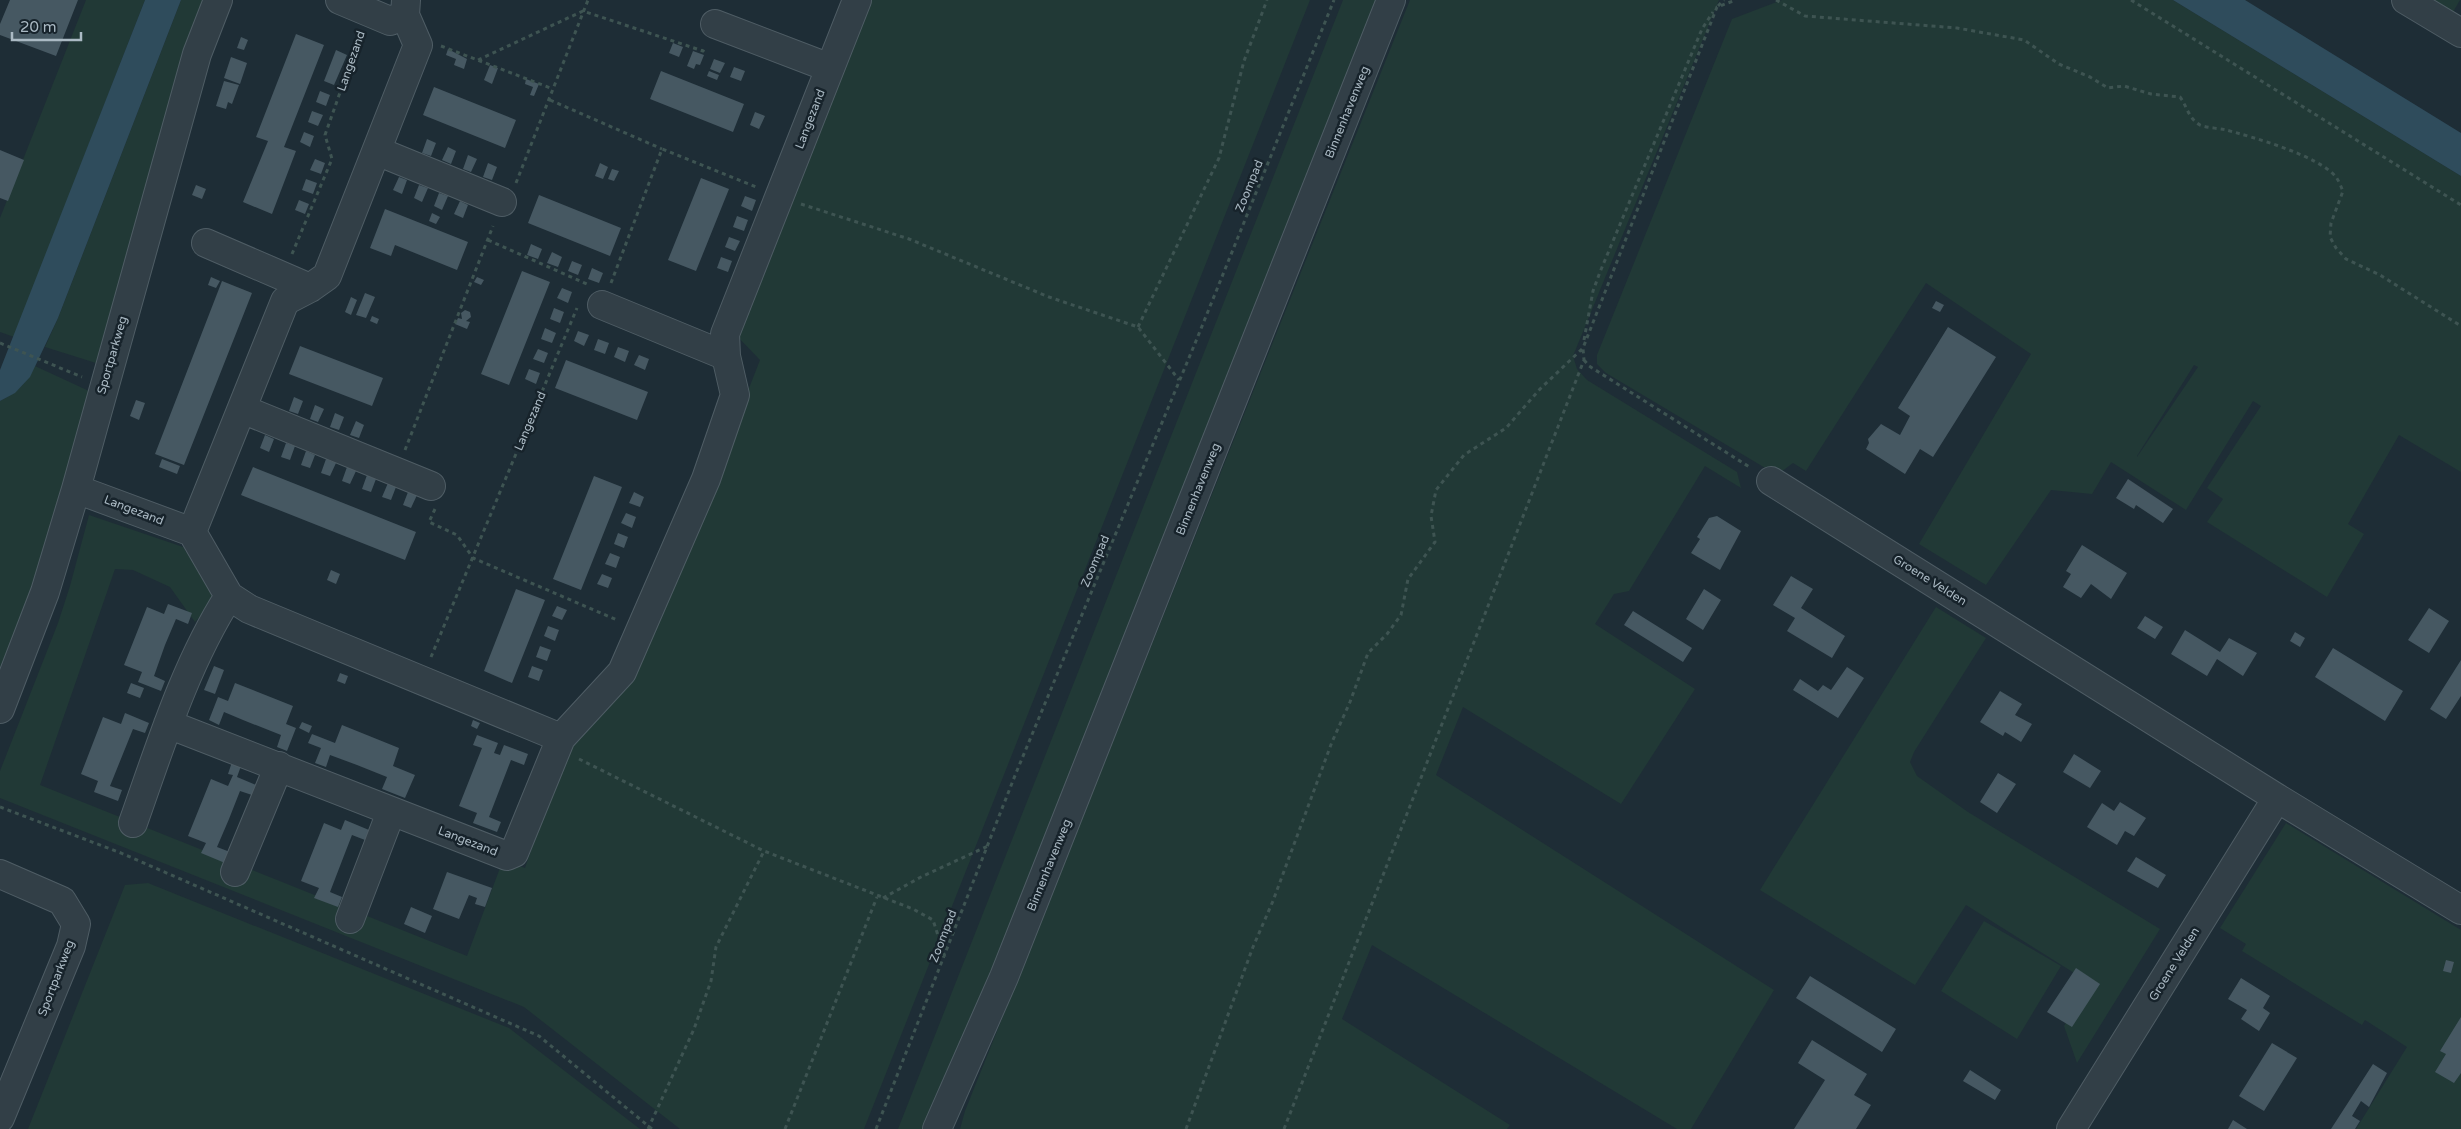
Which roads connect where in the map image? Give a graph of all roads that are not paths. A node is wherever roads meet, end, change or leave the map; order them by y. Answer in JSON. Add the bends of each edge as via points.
{"nodes":[{"id":1,"x":218,"y":0,"type":"edge"},
{"id":2,"x":340,"y":0,"type":"edge"},
{"id":3,"x":858,"y":0,"type":"edge"},
{"id":4,"x":1391,"y":0,"type":"edge"},
{"id":5,"x":2406,"y":0,"type":"edge"},
{"id":6,"x":405,"y":8,"type":"edge"},
{"id":7,"x":715,"y":24,"type":"road end"},
{"id":8,"x":2461,"y":34,"type":"edge"},
{"id":9,"x":830,"y":68,"type":"junction"},
{"id":10,"x":377,"y":151,"type":"junction"},
{"id":11,"x":502,"y":202,"type":"road end"},
{"id":12,"x":206,"y":243,"type":"dead end"},
{"id":13,"x":310,"y":288,"type":"junction"},
{"id":14,"x":588,"y":296,"type":"road end"},
{"id":15,"x":726,"y":356,"type":"junction"},
{"id":16,"x":242,"y":409,"type":"junction"},
{"id":17,"x":1771,"y":481,"type":"road end"},
{"id":18,"x":431,"y":486,"type":"road end"},
{"id":19,"x":76,"y":489,"type":"junction"},
{"id":20,"x":192,"y":532,"type":"junction"},
{"id":21,"x":229,"y":596,"type":"junction"},
{"id":22,"x":0,"y":709,"type":"edge"},
{"id":23,"x":168,"y":724,"type":"junction"},
{"id":24,"x":558,"y":743,"type":"junction"},
{"id":25,"x":279,"y":766,"type":"junction"},
{"id":26,"x":2277,"y":798,"type":"junction"},
{"id":27,"x":391,"y":812,"type":"junction"},
{"id":28,"x":132,"y":823,"type":"dead end"},
{"id":29,"x":234,"y":872,"type":"dead end"},
{"id":30,"x":0,"y":874,"type":"edge"},
{"id":31,"x":2461,"y":910,"type":"edge"},
{"id":32,"x":350,"y":918,"type":"dead end"},
{"id":33,"x":1004,"y":977,"type":"junction"},
{"id":34,"x":0,"y":1118,"type":"edge"},
{"id":35,"x":937,"y":1129,"type":"edge"},
{"id":36,"x":951,"y":1129,"type":"edge"},
{"id":37,"x":2071,"y":1129,"type":"edge"}],
"edges":[{"from":1,"to":19,"type":"street","name":"Sportparkweg","via":[[197,54]]},
{"from":2,"to":6,"type":"street","via":[[390,21]]},
{"from":3,"to":9,"type":"street","name":"Langezand"},
{"from":4,"to":33,"type":"street","name":"Binnenhavenweg"},
{"from":5,"to":8,"type":"street"},
{"from":6,"to":10,"type":"street","via":[[418,44]]},
{"from":7,"to":9,"type":"street"},
{"from":9,"to":15,"type":"street","name":"Langezand","via":[[725,334]]},
{"from":10,"to":11,"type":"street"},
{"from":10,"to":13,"type":"street","via":[[327,276]]},
{"from":12,"to":13,"type":"street"},
{"from":13,"to":16,"type":"street","via":[[285,301]]},
{"from":14,"to":15,"type":"street"},
{"from":15,"to":24,"type":"street","name":"Langezand","via":[[735,395],[706,479],[622,672]]},
{"from":16,"to":18,"type":"street"},
{"from":16,"to":20,"type":"street"},
{"from":17,"to":26,"type":"street","name":"Groene Velden"},
{"from":19,"to":20,"type":"street","name":"Langezand"},
{"from":19,"to":22,"type":"street","name":"Sportparkweg","via":[[45,592]]},
{"from":20,"to":21,"type":"street"},
{"from":21,"to":23,"type":"street","via":[[210,625]]},
{"from":21,"to":24,"type":"street","via":[[249,609],[421,679]]},
{"from":23,"to":25,"type":"street","name":"Langezand"},
{"from":23,"to":28,"type":"street"},
{"from":24,"to":27,"type":"street","name":"Langezand","via":[[514,853],[508,856]]},
{"from":25,"to":27,"type":"street","name":"Langezand"},
{"from":25,"to":29,"type":"street"},
{"from":26,"to":31,"type":"street","name":"Groene Velden"},
{"from":26,"to":37,"type":"street","name":"Groene Velden"},
{"from":27,"to":32,"type":"street"},
{"from":30,"to":34,"type":"street","name":"Sportparkweg","via":[[62,901],[76,924]]},
{"from":33,"to":35,"type":"street","name":"Binnenhavenweg"},
{"from":33,"to":36,"type":"street","name":"Binnenhavenweg"}]}
